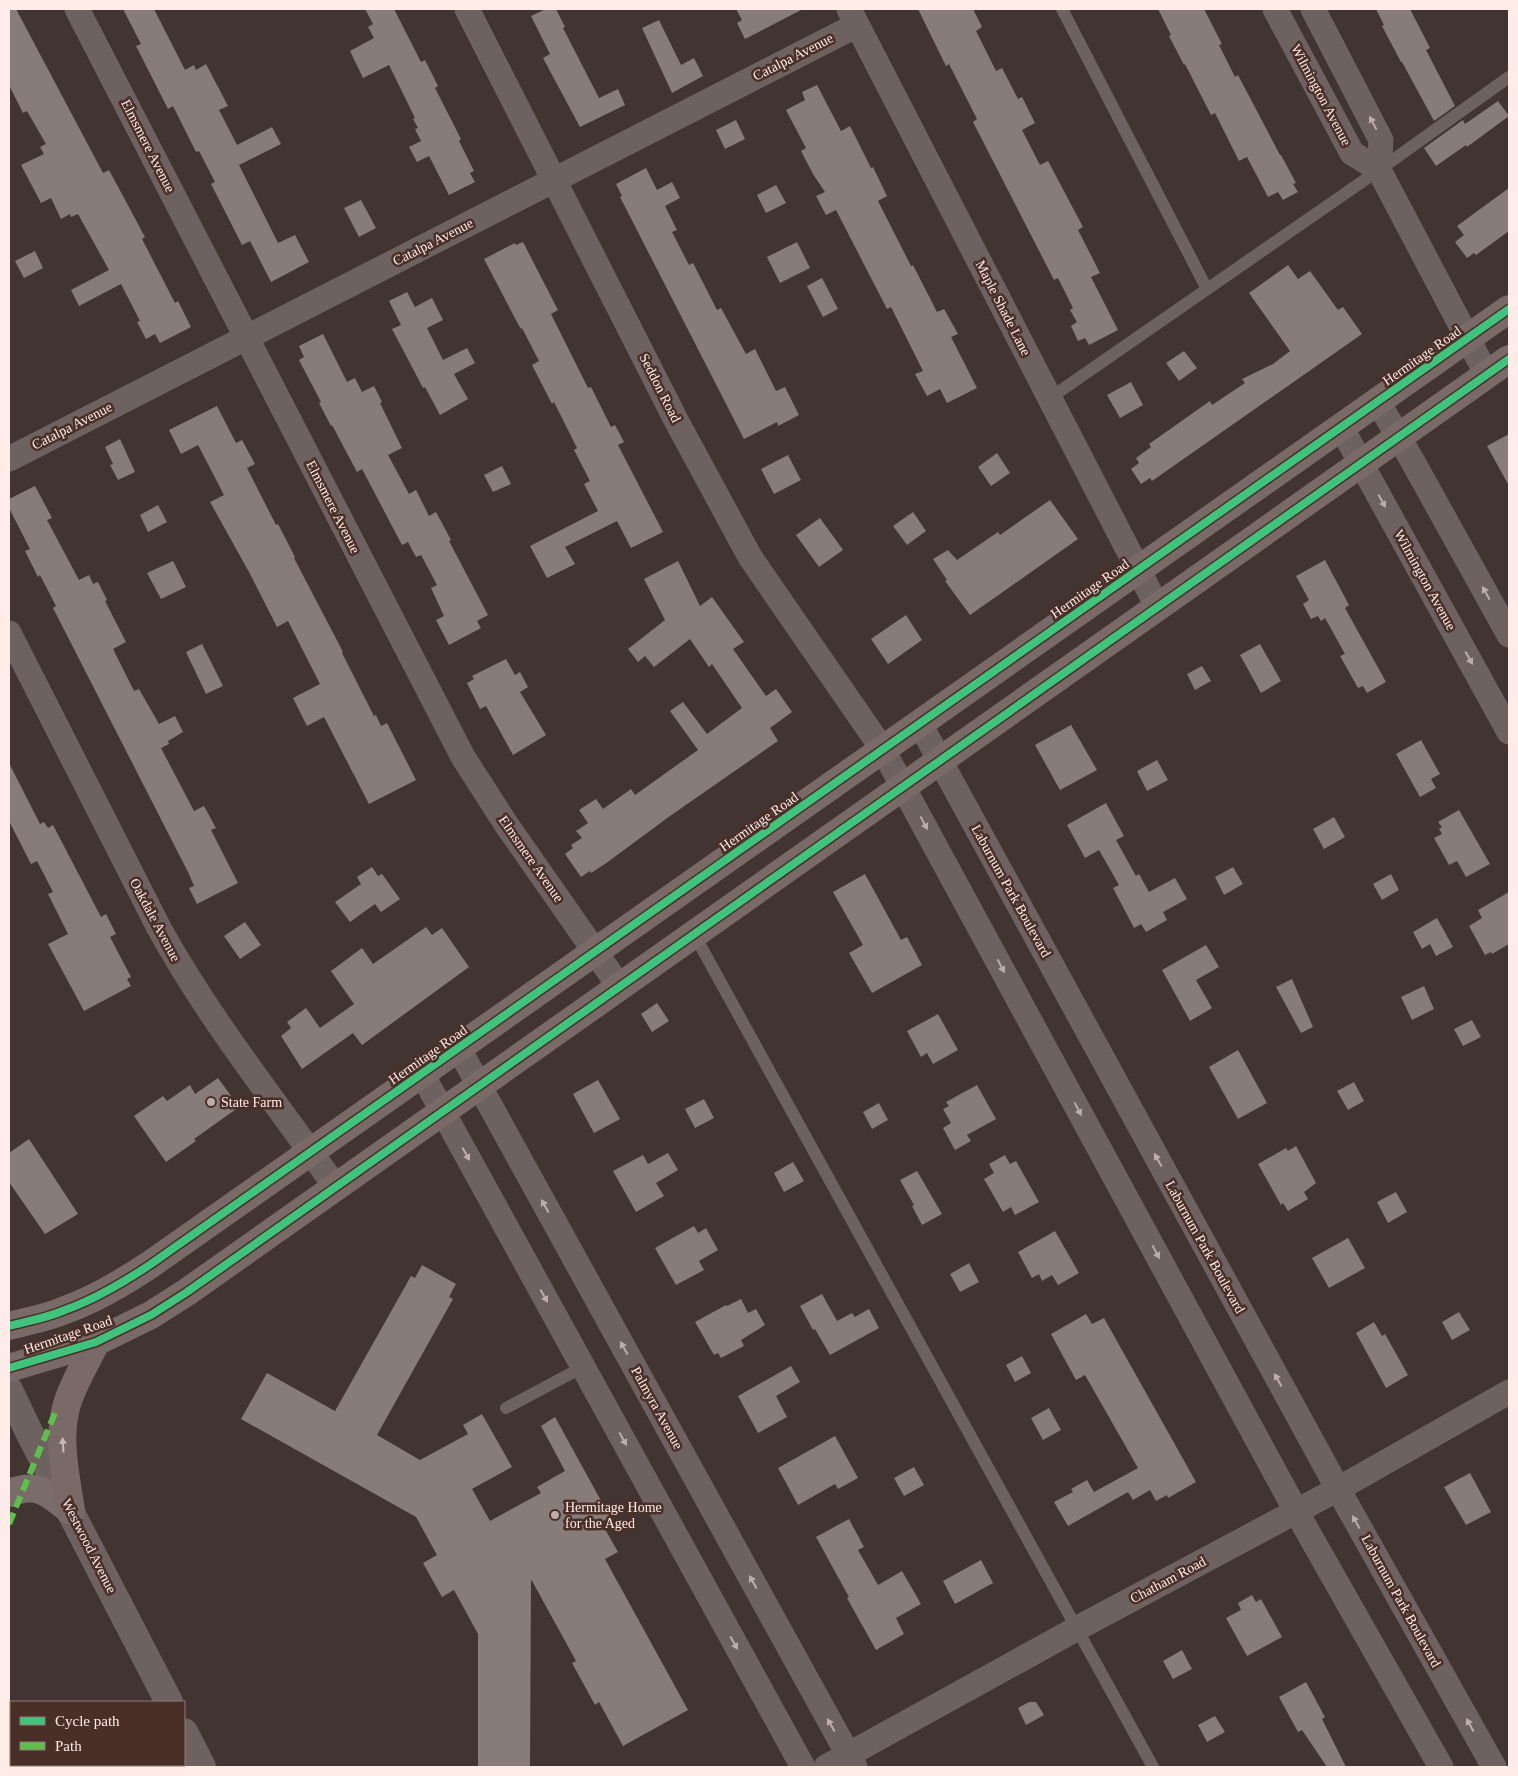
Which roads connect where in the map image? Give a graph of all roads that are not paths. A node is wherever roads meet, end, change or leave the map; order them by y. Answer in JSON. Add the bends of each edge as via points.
{"nodes":[{"id":1,"x":77,"y":9,"type":"edge"},
{"id":2,"x":467,"y":9,"type":"edge"},
{"id":3,"x":1062,"y":9,"type":"edge"},
{"id":4,"x":1274,"y":9,"type":"edge"},
{"id":5,"x":1313,"y":9,"type":"edge"},
{"id":6,"x":853,"y":17,"type":"edge"},
{"id":7,"x":1509,"y":77,"type":"edge"},
{"id":8,"x":1380,"y":170,"type":"junction"},
{"id":9,"x":553,"y":180,"type":"junction"},
{"id":10,"x":1207,"y":289,"type":"junction"},
{"id":11,"x":1509,"y":309,"type":"edge"},
{"id":12,"x":247,"y":338,"type":"junction"},
{"id":13,"x":1467,"y":339,"type":"junction"},
{"id":14,"x":1509,"y":359,"type":"edge"},
{"id":15,"x":1487,"y":375,"type":"junction"},
{"id":16,"x":1050,"y":398,"type":"junction"},
{"id":17,"x":1378,"y":402,"type":"junction"},
{"id":18,"x":1341,"y":428,"type":"junction"},
{"id":19,"x":1399,"y":437,"type":"junction"},
{"id":20,"x":9,"y":459,"type":"edge"},
{"id":21,"x":1362,"y":464,"type":"junction"},
{"id":22,"x":1138,"y":570,"type":"junction"},
{"id":23,"x":1158,"y":608,"type":"junction"},
{"id":24,"x":9,"y":633,"type":"edge"},
{"id":25,"x":1509,"y":635,"type":"edge"},
{"id":26,"x":920,"y":724,"type":"junction"},
{"id":27,"x":1509,"y":732,"type":"edge"},
{"id":28,"x":883,"y":750,"type":"junction"},
{"id":29,"x":939,"y":761,"type":"junction"},
{"id":30,"x":904,"y":786,"type":"junction"},
{"id":31,"x":694,"y":934,"type":"junction"},
{"id":32,"x":596,"y":953,"type":"junction"},
{"id":33,"x":619,"y":986,"type":"junction"},
{"id":34,"x":459,"y":1049,"type":"junction"},
{"id":35,"x":422,"y":1074,"type":"junction"},
{"id":36,"x":479,"y":1085,"type":"junction"},
{"id":37,"x":443,"y":1111,"type":"junction"},
{"id":38,"x":311,"y":1153,"type":"junction"},
{"id":39,"x":335,"y":1186,"type":"junction"},
{"id":40,"x":9,"y":1326,"type":"edge"},
{"id":41,"x":96,"y":1342,"type":"junction"},
{"id":42,"x":583,"y":1367,"type":"junction"},
{"id":43,"x":9,"y":1368,"type":"edge"},
{"id":44,"x":9,"y":1390,"type":"edge"},
{"id":45,"x":1509,"y":1392,"type":"edge"},
{"id":46,"x":506,"y":1408,"type":"dead end"},
{"id":47,"x":1338,"y":1488,"type":"junction"},
{"id":48,"x":9,"y":1493,"type":"edge"},
{"id":49,"x":71,"y":1511,"type":"junction"},
{"id":50,"x":1296,"y":1511,"type":"junction"},
{"id":51,"x":1076,"y":1629,"type":"junction"},
{"id":52,"x":168,"y":1701,"type":"edge"},
{"id":53,"x":185,"y":1734,"type":"edge"},
{"id":54,"x":852,"y":1761,"type":"edge"},
{"id":55,"x":202,"y":1767,"type":"edge"},
{"id":56,"x":803,"y":1767,"type":"edge"},
{"id":57,"x":826,"y":1767,"type":"edge"},
{"id":58,"x":1153,"y":1767,"type":"edge"},
{"id":59,"x":1441,"y":1767,"type":"edge"},
{"id":60,"x":1494,"y":1767,"type":"edge"}],
"edges":[{"from":1,"to":12,"type":"street","name":"Elmsmere Avenue"},
{"from":2,"to":9,"type":"street","name":"Seddon Road"},
{"from":3,"to":10,"type":"lane"},
{"from":4,"to":8,"type":"street","name":"Wilmington Avenue","via":[[1352,153]]},
{"from":8,"to":5,"type":"street","one_way":true,"via":[[1381,140]]},
{"from":6,"to":9,"type":"street","name":"Catalpa Avenue"},
{"from":6,"to":16,"type":"street","name":"Maple Shade Lane"},
{"from":7,"to":8,"type":"lane"},
{"from":8,"to":10,"type":"lane"},
{"from":8,"to":13,"type":"street"},
{"from":9,"to":12,"type":"street","name":"Catalpa Avenue"},
{"from":9,"to":28,"type":"street","name":"Seddon Road","via":[[750,557]]},
{"from":10,"to":16,"type":"lane"},
{"from":11,"to":13,"type":"main road","name":"Hermitage Road"},
{"from":12,"to":20,"type":"street","name":"Catalpa Avenue"},
{"from":12,"to":32,"type":"street","name":"Elmsmere Avenue","via":[[462,757]]},
{"from":13,"to":15,"type":"street"},
{"from":13,"to":17,"type":"main road","name":"Hermitage Road"},
{"from":14,"to":15,"type":"main road","name":"Hermitage Road"},
{"from":15,"to":19,"type":"main road","name":"Hermitage Road"},
{"from":16,"to":22,"type":"street","name":"Maple Shade Lane"},
{"from":17,"to":18,"type":"main road","name":"Hermitage Road"},
{"from":17,"to":19,"type":"street"},
{"from":18,"to":21,"type":"street","name":"Wilmington Avenue"},
{"from":18,"to":22,"type":"main road","name":"Hermitage Road"},
{"from":19,"to":21,"type":"main road","name":"Hermitage Road"},
{"from":25,"to":19,"type":"street","one_way":true},
{"from":21,"to":23,"type":"main road","name":"Hermitage Road"},
{"from":21,"to":27,"type":"street","name":"Wilmington Avenue","one_way":true},
{"from":22,"to":23,"type":"street","name":"Maple Shade Lane"},
{"from":22,"to":26,"type":"main road","name":"Hermitage Road"},
{"from":23,"to":29,"type":"main road","name":"Hermitage Road"},
{"from":24,"to":38,"type":"street","name":"Oakdale Avenue","via":[[180,966]]},
{"from":26,"to":28,"type":"main road","name":"Hermitage Road"},
{"from":26,"to":29,"type":"street","name":"Laburnum Park Boulevard"},
{"from":28,"to":30,"type":"street"},
{"from":28,"to":32,"type":"main road","name":"Hermitage Road"},
{"from":29,"to":30,"type":"main road","name":"Hermitage Road"},
{"from":47,"to":29,"type":"street","name":"Laburnum Park Boulevard","one_way":true},
{"from":30,"to":31,"type":"main road","name":"Hermitage Road"},
{"from":30,"to":50,"type":"street","one_way":true},
{"from":31,"to":33,"type":"main road","name":"Hermitage Road"},
{"from":31,"to":51,"type":"lane"},
{"from":32,"to":33,"type":"street","name":"Elmsmere Avenue"},
{"from":32,"to":34,"type":"main road","name":"Hermitage Road"},
{"from":33,"to":36,"type":"main road","name":"Hermitage Road"},
{"from":34,"to":35,"type":"main road","name":"Hermitage Road"},
{"from":34,"to":36,"type":"street","name":"Palmyra Avenue"},
{"from":35,"to":37,"type":"street"},
{"from":35,"to":38,"type":"main road","name":"Hermitage Road"},
{"from":36,"to":37,"type":"main road","name":"Hermitage Road"},
{"from":54,"to":36,"type":"street","name":"Palmyra Avenue","one_way":true},
{"from":37,"to":39,"type":"main road","name":"Hermitage Road"},
{"from":37,"to":42,"type":"street","one_way":true},
{"from":38,"to":39,"type":"street","name":"Oakdale Avenue"},
{"from":38,"to":40,"type":"main road","name":"Hermitage Road","via":[[108,1291],[64,1311]]},
{"from":39,"to":41,"type":"main road","name":"Hermitage Road","via":[[187,1292],[151,1315]]},
{"from":41,"to":43,"type":"main road","name":"Hermitage Road"},
{"from":49,"to":41,"type":"main road","one_way":true,"via":[[62,1444],[63,1424],[68,1401]]},
{"from":42,"to":46,"type":"lane"},
{"from":42,"to":56,"type":"street","one_way":true},
{"from":44,"to":49,"type":"street","name":"Westwood Avenue"},
{"from":45,"to":47,"type":"street","name":"Chatham Road"},
{"from":47,"to":50,"type":"street","name":"Chatham Road"},
{"from":60,"to":47,"type":"street","name":"Laburnum Park Boulevard","one_way":true},
{"from":48,"to":49,"type":"main road","via":[[39,1489]]},
{"from":49,"to":52,"type":"street","name":"Westwood Avenue"},
{"from":50,"to":51,"type":"street","name":"Chatham Road"},
{"from":50,"to":59,"type":"street"},
{"from":51,"to":54,"type":"street","name":"Chatham Road"},
{"from":51,"to":58,"type":"lane"},
{"from":53,"to":55,"type":"street"},
{"from":54,"to":57,"type":"street","name":"Chatham Road"}]}
